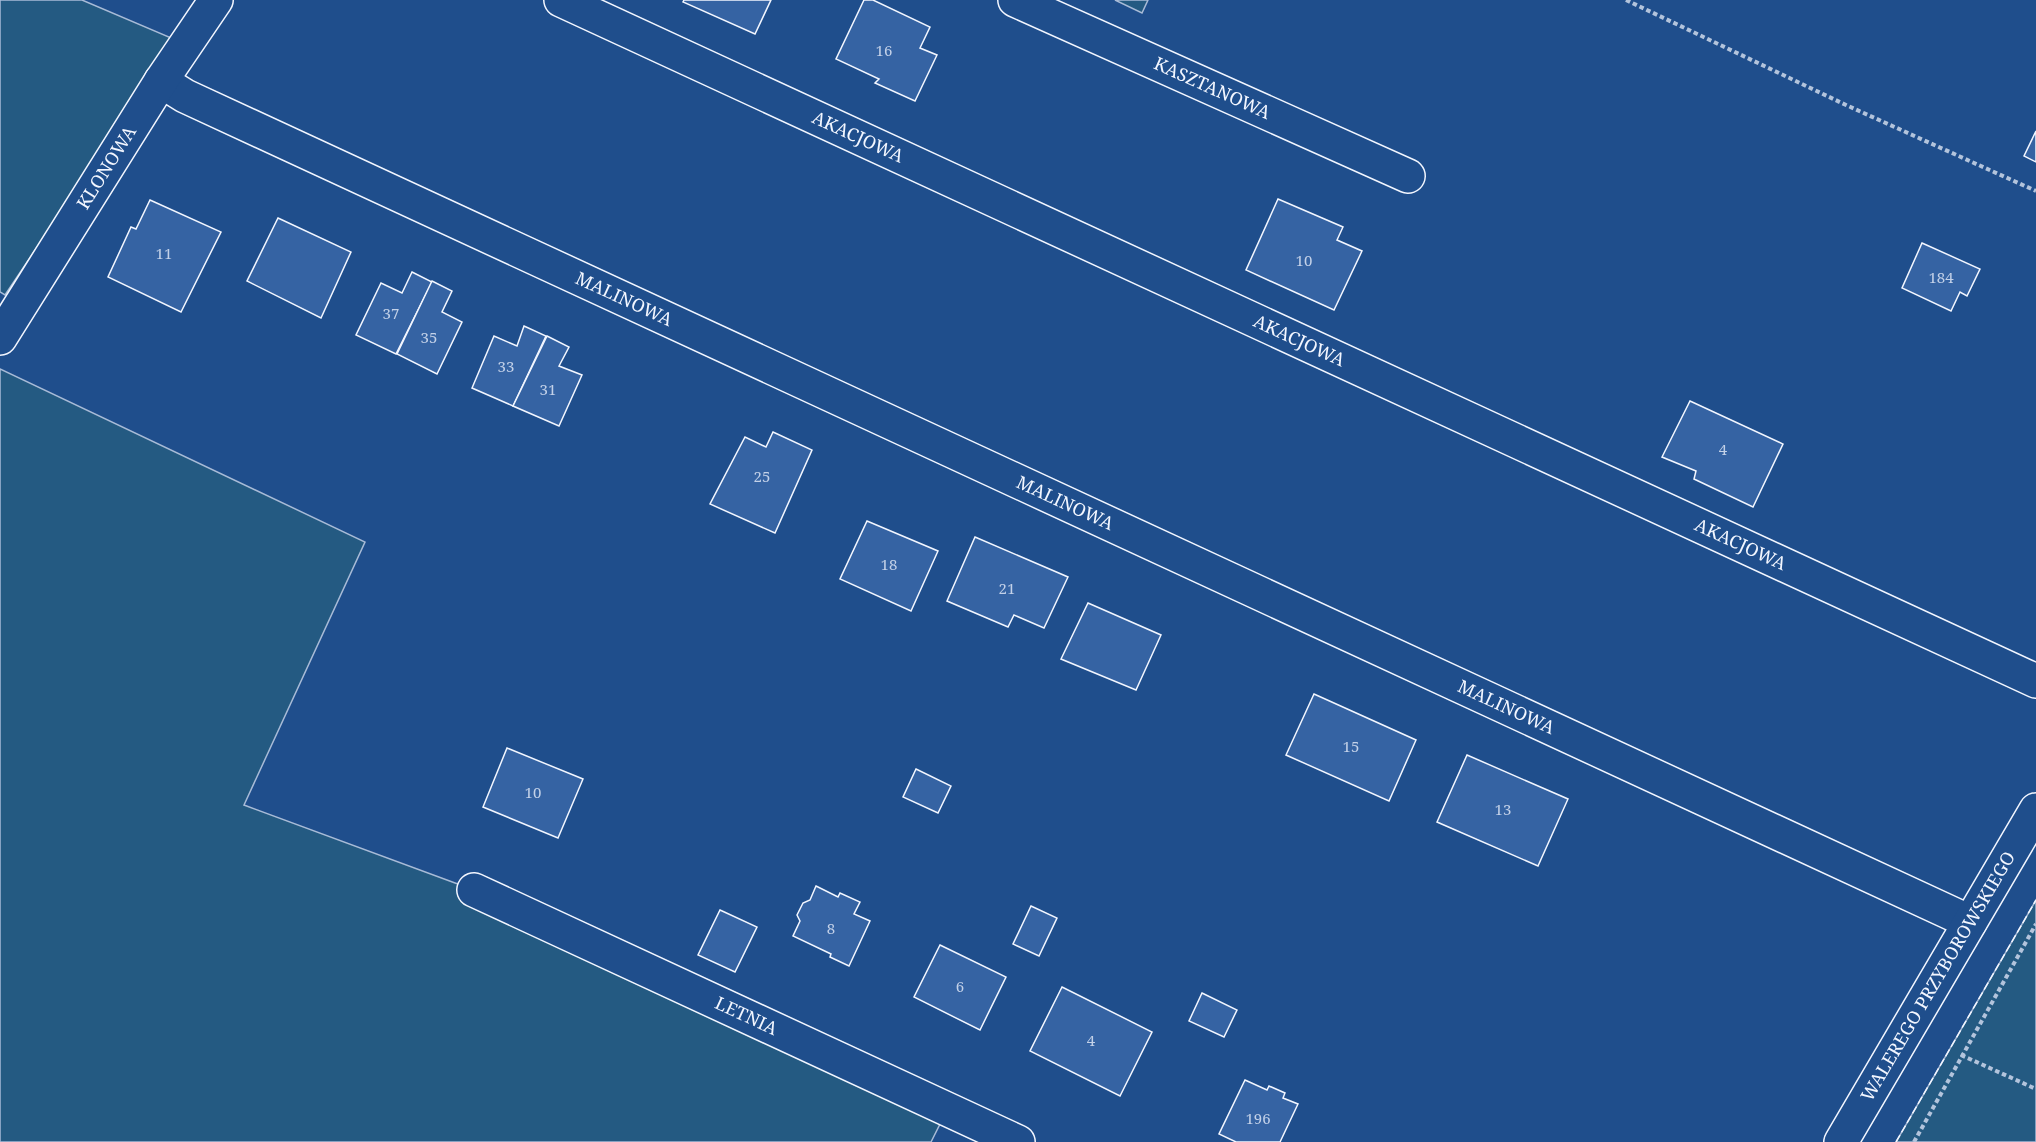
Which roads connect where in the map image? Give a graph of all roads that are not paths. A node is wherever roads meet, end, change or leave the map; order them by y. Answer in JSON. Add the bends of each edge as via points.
{"nodes":[{"id":1,"x":216,"y":0,"type":"edge"},
{"id":2,"x":561,"y":0,"type":"edge"},
{"id":3,"x":1015,"y":0,"type":"edge"},
{"id":4,"x":161,"y":81,"type":"junction"},
{"id":5,"x":1408,"y":176,"type":"dead end"},
{"id":6,"x":0,"y":339,"type":"edge"},
{"id":7,"x":2036,"y":681,"type":"edge"},
{"id":8,"x":2036,"y":810,"type":"edge"},
{"id":9,"x":474,"y":890,"type":"dead end"},
{"id":10,"x":1970,"y":922,"type":"junction"},
{"id":11,"x":1018,"y":1142,"type":"edge"},
{"id":12,"x":1841,"y":1142,"type":"edge"}],
"edges":[{"from":1,"to":4,"type":"street","name":"KLONOWA"},
{"from":2,"to":7,"type":"street","name":"AKACJOWA"},
{"from":3,"to":5,"type":"street","name":"KASZTANOWA"},
{"from":4,"to":6,"type":"street","name":"KLONOWA"},
{"from":4,"to":10,"type":"street","name":"MALINOWA","via":[[217,112]]},
{"from":8,"to":10,"type":"street","name":"WALEREGO PRZYBOROWSKIEGO"},
{"from":9,"to":11,"type":"street","name":"LETNIA"},
{"from":10,"to":12,"type":"street","name":"WALEREGO PRZYBOROWSKIEGO"}]}
